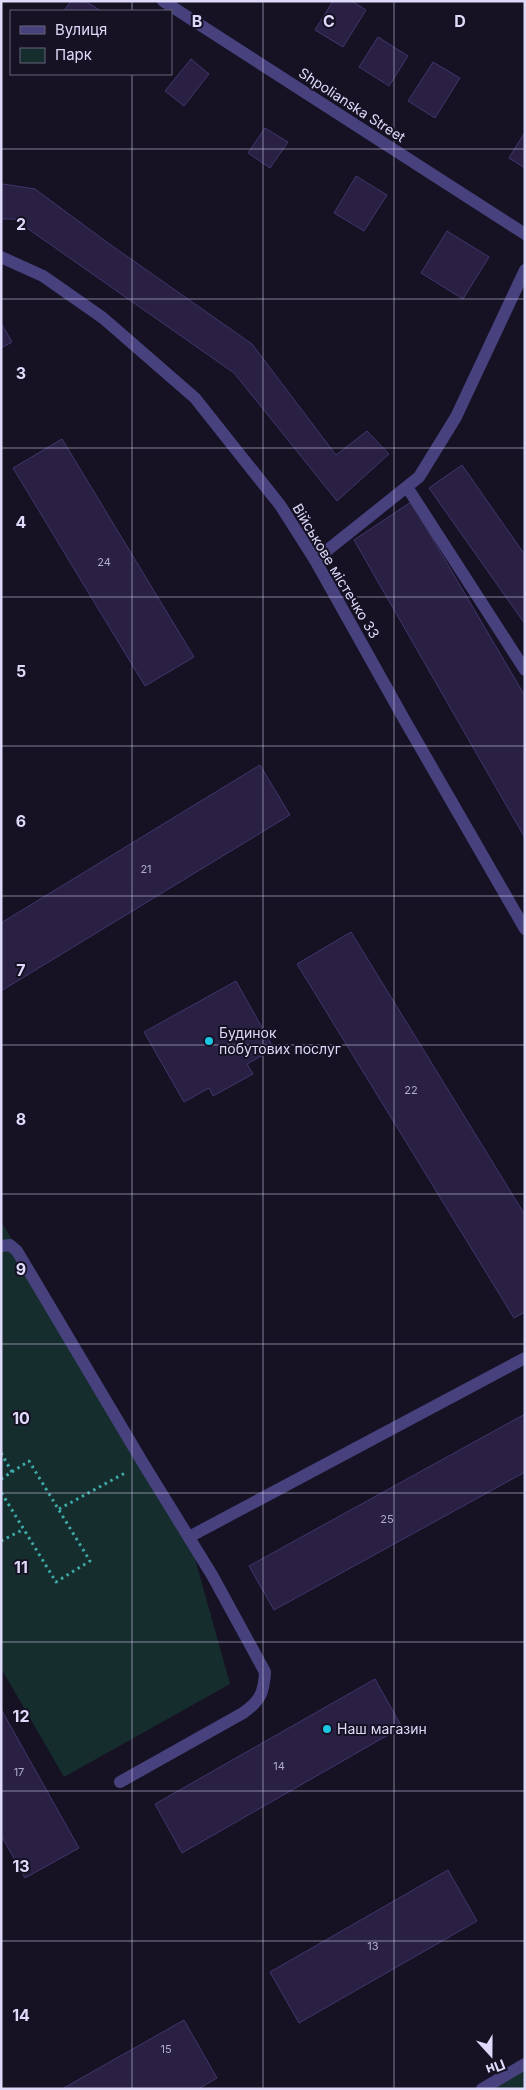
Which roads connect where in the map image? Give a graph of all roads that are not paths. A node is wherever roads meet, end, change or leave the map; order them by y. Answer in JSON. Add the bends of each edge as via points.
{"nodes":[{"id":1,"x":162,"y":1,"type":"edge"},
{"id":2,"x":525,"y":234,"type":"edge"},
{"id":3,"x":1,"y":257,"type":"edge"},
{"id":4,"x":525,"y":270,"type":"edge"},
{"id":5,"x":407,"y":487,"type":"junction"},
{"id":6,"x":315,"y":560,"type":"junction"},
{"id":7,"x":525,"y":670,"type":"edge"},
{"id":8,"x":525,"y":929,"type":"edge"},
{"id":9,"x":1,"y":1246,"type":"edge"},
{"id":10,"x":525,"y":1358,"type":"edge"},
{"id":11,"x":190,"y":1537,"type":"junction"},
{"id":12,"x":120,"y":1782,"type":"dead end"},
{"id":13,"x":525,"y":2064,"type":"edge"},
{"id":14,"x":482,"y":2089,"type":"edge"}],
"edges":[{"from":1,"to":2,"type":"street","name":"Shpolianska Street"},
{"from":3,"to":6,"type":"street","name":"Військове містечко 33","via":[[43,276],[103,318],[196,398],[280,505]]},
{"from":4,"to":5,"type":"street","via":[[456,417],[419,477]]},
{"from":5,"to":6,"type":"street"},
{"from":5,"to":7,"type":"street"},
{"from":6,"to":8,"type":"street","name":"Військове містечко 33"},
{"from":9,"to":11,"type":"street","via":[[10,1245],[17,1251]]},
{"from":10,"to":11,"type":"street"},
{"from":11,"to":12,"type":"street","via":[[252,1646],[264,1672],[264,1686],[258,1702],[243,1713]]},
{"from":13,"to":14,"type":"street"}]}
